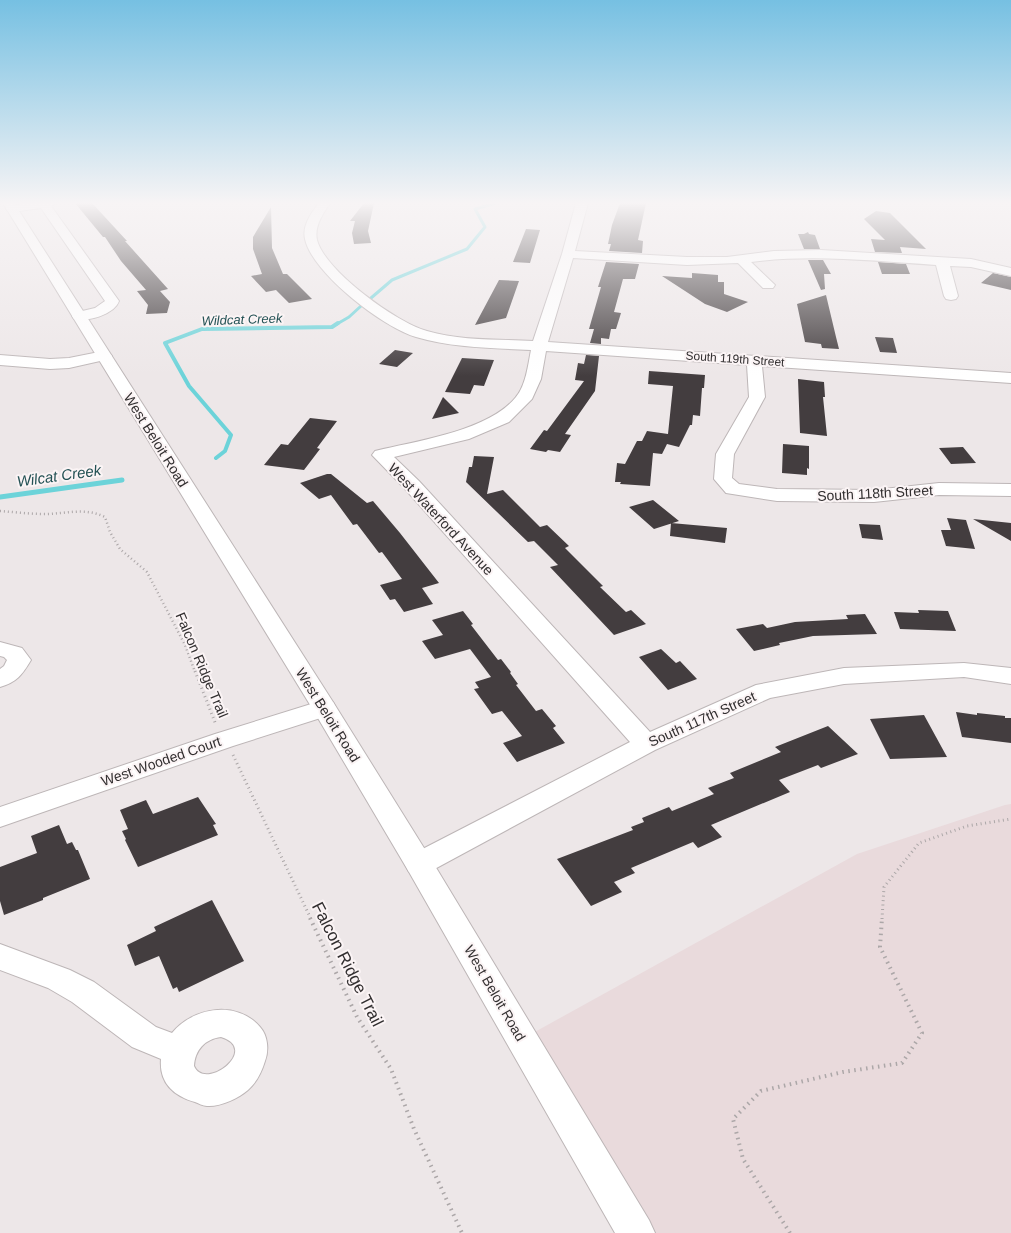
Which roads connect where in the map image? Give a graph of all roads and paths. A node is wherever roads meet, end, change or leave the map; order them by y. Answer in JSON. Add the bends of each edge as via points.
{"nodes":[{"id":1,"x":44,"y":261,"type":"edge"},
{"id":2,"x":85,"y":261,"type":"edge"},
{"id":3,"x":323,"y":261,"type":"edge"},
{"id":4,"x":566,"y":261,"type":"edge"},
{"id":5,"x":679,"y":261,"type":"edge"},
{"id":6,"x":699,"y":261,"type":"edge"},
{"id":7,"x":742,"y":261,"type":"edge"},
{"id":8,"x":934,"y":261,"type":"edge"},
{"id":9,"x":942,"y":261,"type":"junction"},
{"id":10,"x":1011,"y":272,"type":"edge"},
{"id":11,"x":768,"y":285,"type":"dead end"},
{"id":12,"x":951,"y":296,"type":"dead end"},
{"id":13,"x":79,"y":316,"type":"junction"},
{"id":14,"x":539,"y":346,"type":"junction"},
{"id":15,"x":104,"y":356,"type":"junction"},
{"id":16,"x":0,"y":360,"type":"edge"},
{"id":17,"x":754,"y":360,"type":"junction"},
{"id":18,"x":1011,"y":378,"type":"edge"},
{"id":19,"x":1011,"y":490,"type":"edge"},
{"id":20,"x":0,"y":512,"type":"edge"},
{"id":21,"x":0,"y":649,"type":"edge"},
{"id":22,"x":1011,"y":676,"type":"edge"},
{"id":23,"x":0,"y":678,"type":"edge"},
{"id":24,"x":324,"y":708,"type":"junction"},
{"id":25,"x":219,"y":732,"type":"dead end"},
{"id":26,"x":646,"y":744,"type":"junction"},
{"id":27,"x":230,"y":750,"type":"dead end"},
{"id":28,"x":0,"y":817,"type":"edge"},
{"id":29,"x":1011,"y":819,"type":"edge"},
{"id":30,"x":419,"y":864,"type":"junction"},
{"id":31,"x":0,"y":957,"type":"edge"},
{"id":32,"x":179,"y":1051,"type":"dead end"},
{"id":33,"x":462,"y":1233,"type":"edge"},
{"id":34,"x":636,"y":1233,"type":"edge"},
{"id":35,"x":790,"y":1233,"type":"edge"}],
"edges":[{"from":1,"to":13,"type":"street","name":"West Beloit Road"},
{"from":2,"to":13,"type":"street","via":[[112,301],[102,310]]},
{"from":3,"to":14,"type":"street","name":"South 119th Street","via":[[365,302],[404,327],[441,339]]},
{"from":4,"to":14,"type":"street","name":"West Waterford Avenue"},
{"from":5,"to":6,"type":"street"},
{"from":7,"to":11,"type":"street"},
{"from":8,"to":9,"type":"street"},
{"from":9,"to":10,"type":"street","via":[[972,263]]},
{"from":9,"to":12,"type":"street"},
{"from":13,"to":15,"type":"street","name":"West Beloit Road"},
{"from":14,"to":17,"type":"street","name":"South 119th Street"},
{"from":14,"to":26,"type":"street","name":"West Waterford Avenue","via":[[533,379],[524,399],[504,418],[463,435],[380,455],[412,485]]},
{"from":15,"to":16,"type":"street","via":[[50,364]]},
{"from":15,"to":24,"type":"street","name":"West Beloit Road"},
{"from":17,"to":18,"type":"street","name":"South 119th Street"},
{"from":17,"to":19,"type":"street","name":"South 118th Street","via":[[756,397],[725,454],[723,479],[733,489],[777,495],[836,496],[874,496],[939,489]]},
{"from":20,"to":25,"type":"path","name":"Falcon Ridge Trail","via":[[87,512],[105,516],[110,532],[120,549],[147,572],[185,645]]},
{"from":21,"to":23,"type":"street","via":[[13,652],[19,660],[13,671]]},
{"from":22,"to":26,"type":"street","name":"South 117th Street","via":[[964,670],[844,676],[764,692]]},
{"from":24,"to":28,"type":"street","name":"West Wooded Court"},
{"from":24,"to":30,"type":"street","name":"West Beloit Road"},
{"from":26,"to":30,"type":"street","name":"South 117th Street"},
{"from":27,"to":33,"type":"path","name":"Falcon Ridge Trail","via":[[357,1017],[391,1069],[414,1129]]},
{"from":29,"to":35,"type":"path","via":[[967,826],[919,843],[884,887],[880,947],[922,1033],[902,1063],[843,1072],[761,1091],[733,1119],[743,1159]]},
{"from":30,"to":34,"type":"street","name":"West Beloit Road"},
{"from":31,"to":32,"type":"street","via":[[59,979],[83,992],[144,1037]]}]}
